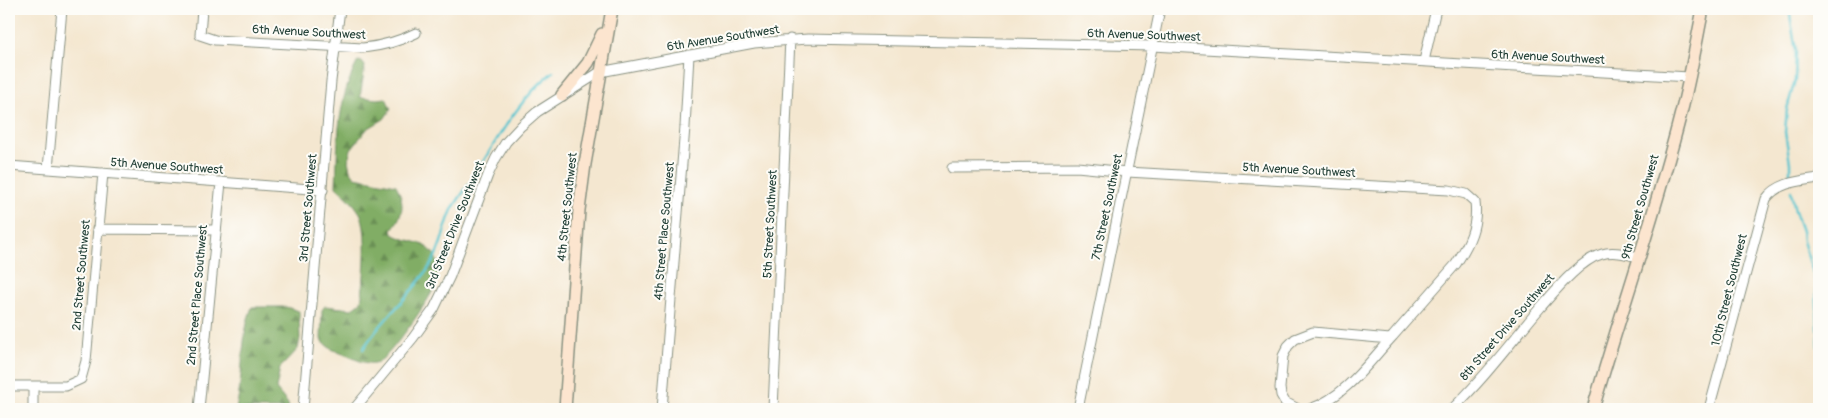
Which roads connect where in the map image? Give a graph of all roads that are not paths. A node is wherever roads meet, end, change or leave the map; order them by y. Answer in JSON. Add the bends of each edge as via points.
{"nodes":[{"id":1,"x":62,"y":9,"type":"edge"},
{"id":2,"x":202,"y":9,"type":"edge"},
{"id":3,"x":340,"y":9,"type":"edge"},
{"id":4,"x":612,"y":9,"type":"edge"},
{"id":5,"x":1160,"y":9,"type":"edge"},
{"id":6,"x":1436,"y":9,"type":"edge"},
{"id":7,"x":1703,"y":9,"type":"edge"},
{"id":8,"x":416,"y":33,"type":"dead end"},
{"id":9,"x":790,"y":40,"type":"junction"},
{"id":10,"x":1153,"y":46,"type":"junction"},
{"id":11,"x":335,"y":48,"type":"junction"},
{"id":12,"x":689,"y":55,"type":"junction"},
{"id":13,"x":1424,"y":61,"type":"junction"},
{"id":14,"x":600,"y":72,"type":"junction"},
{"id":15,"x":1689,"y":77,"type":"junction"},
{"id":16,"x":562,"y":95,"type":"junction"},
{"id":17,"x":9,"y":166,"type":"edge"},
{"id":18,"x":952,"y":168,"type":"dead end"},
{"id":19,"x":48,"y":169,"type":"junction"},
{"id":20,"x":1127,"y":172,"type":"junction"},
{"id":21,"x":103,"y":173,"type":"junction"},
{"id":22,"x":1819,"y":178,"type":"edge"},
{"id":23,"x":221,"y":182,"type":"junction"},
{"id":24,"x":323,"y":190,"type":"junction"},
{"id":25,"x":98,"y":229,"type":"junction"},
{"id":26,"x":216,"y":230,"type":"junction"},
{"id":27,"x":1640,"y":257,"type":"junction"},
{"id":28,"x":1390,"y":338,"type":"junction"},
{"id":29,"x":9,"y":386,"type":"edge"},
{"id":30,"x":33,"y":387,"type":"junction"},
{"id":31,"x":33,"y":409,"type":"edge"},
{"id":32,"x":199,"y":409,"type":"edge"},
{"id":33,"x":303,"y":409,"type":"edge"},
{"id":34,"x":354,"y":409,"type":"edge"},
{"id":35,"x":565,"y":409,"type":"edge"},
{"id":36,"x":662,"y":409,"type":"edge"},
{"id":37,"x":773,"y":409,"type":"edge"},
{"id":38,"x":1078,"y":409,"type":"edge"},
{"id":39,"x":1298,"y":409,"type":"edge"},
{"id":40,"x":1310,"y":409,"type":"edge"},
{"id":41,"x":1452,"y":409,"type":"edge"},
{"id":42,"x":1593,"y":409,"type":"edge"},
{"id":43,"x":1710,"y":409,"type":"edge"}],
"edges":[{"from":1,"to":19,"type":"street"},
{"from":2,"to":11,"type":"street","name":"6th Avenue Southwest","via":[[200,35],[215,40]]},
{"from":3,"to":11,"type":"street","name":"3rd Street Southwest"},
{"from":4,"to":14,"type":"main road","name":"4th Street Southwest"},
{"from":4,"to":16,"type":"main road","via":[[593,54]]},
{"from":5,"to":10,"type":"street","name":"7th Street Southwest"},
{"from":6,"to":13,"type":"street"},
{"from":7,"to":15,"type":"main road","name":"9th Street Southwest"},
{"from":8,"to":11,"type":"street","name":"6th Avenue Southwest","via":[[382,46]]},
{"from":9,"to":10,"type":"street","name":"6th Avenue Southwest"},
{"from":9,"to":12,"type":"street","name":"6th Avenue Southwest"},
{"from":9,"to":37,"type":"street","name":"5th Street Southwest"},
{"from":10,"to":13,"type":"street","name":"6th Avenue Southwest"},
{"from":10,"to":20,"type":"street","name":"7th Street Southwest"},
{"from":11,"to":24,"type":"street","name":"3rd Street Southwest"},
{"from":12,"to":14,"type":"street","name":"6th Avenue Southwest"},
{"from":12,"to":36,"type":"street","name":"4th Street Place Southwest"},
{"from":13,"to":15,"type":"street","name":"6th Avenue Southwest"},
{"from":14,"to":16,"type":"street","name":"3rd Street Drive Southwest"},
{"from":14,"to":35,"type":"main road","name":"4th Street Southwest","via":[[579,210]]},
{"from":15,"to":27,"type":"main road","name":"9th Street Southwest"},
{"from":16,"to":34,"type":"street","name":"3rd Street Drive Southwest","via":[[537,112],[506,142],[488,175],[450,276],[434,309]]},
{"from":17,"to":19,"type":"street","name":"5th Avenue Southwest"},
{"from":18,"to":20,"type":"street","name":"5th Avenue Southwest","via":[[1077,167]]},
{"from":19,"to":21,"type":"street","name":"5th Avenue Southwest"},
{"from":20,"to":28,"type":"street","name":"5th Avenue Southwest","via":[[1449,190],[1466,194],[1475,202],[1476,213],[1468,246],[1446,276]]},
{"from":20,"to":38,"type":"street","name":"7th Street Southwest"},
{"from":21,"to":23,"type":"street","name":"5th Avenue Southwest"},
{"from":21,"to":25,"type":"street","name":"2nd Street Southwest"},
{"from":22,"to":43,"type":"street","name":"10th Street Southwest","via":[[1784,185],[1766,199]]},
{"from":23,"to":24,"type":"street","name":"5th Avenue Southwest"},
{"from":23,"to":26,"type":"street","name":"2nd Street Place Southwest"},
{"from":24,"to":33,"type":"street","name":"3rd Street Southwest"},
{"from":25,"to":26,"type":"street"},
{"from":25,"to":30,"type":"street","name":"2nd Street Southwest","via":[[86,361],[81,379],[66,386]]},
{"from":26,"to":32,"type":"street","name":"2nd Street Place Southwest"},
{"from":27,"to":41,"type":"street","name":"8th Street Drive Southwest","via":[[1603,253],[1566,278]]},
{"from":27,"to":42,"type":"main road","name":"9th Street Southwest"},
{"from":28,"to":39,"type":"street","via":[[1313,332],[1295,339],[1283,356],[1280,388],[1285,402]]},
{"from":28,"to":40,"type":"street","name":"5th Avenue Southwest","via":[[1351,382],[1328,401]]},
{"from":29,"to":30,"type":"street"},
{"from":30,"to":31,"type":"street"}]}
